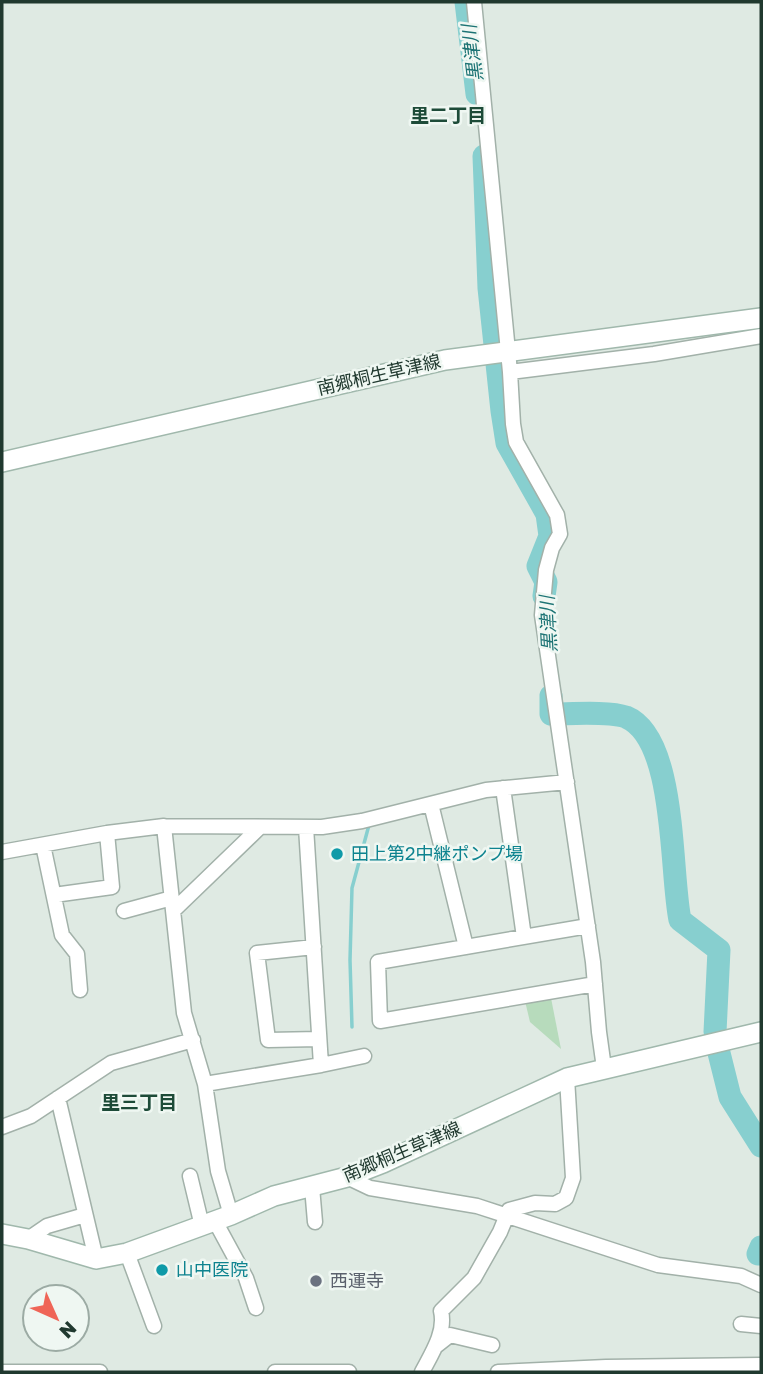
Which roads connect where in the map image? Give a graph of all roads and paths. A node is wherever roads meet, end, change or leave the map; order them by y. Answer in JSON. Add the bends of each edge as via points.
{"nodes":[{"id":1,"x":474,"y":2,"type":"edge"},
{"id":2,"x":761,"y":318,"type":"edge"},
{"id":3,"x":761,"y":336,"type":"edge"},
{"id":4,"x":508,"y":351,"type":"junction"},
{"id":5,"x":510,"y":372,"type":"junction"},
{"id":6,"x":2,"y":462,"type":"edge"},
{"id":7,"x":567,"y":782,"type":"junction"},
{"id":8,"x":503,"y":788,"type":"junction"},
{"id":9,"x":431,"y":804,"type":"junction"},
{"id":10,"x":164,"y":826,"type":"junction"},
{"id":11,"x":306,"y":827,"type":"junction"},
{"id":12,"x":258,"y":828,"type":"junction"},
{"id":13,"x":107,"y":833,"type":"junction"},
{"id":14,"x":43,"y":845,"type":"junction"},
{"id":15,"x":2,"y":852,"type":"edge"},
{"id":16,"x":54,"y":895,"type":"junction"},
{"id":17,"x":173,"y":905,"type":"junction"},
{"id":18,"x":124,"y":911,"type":"dead end"},
{"id":19,"x":588,"y":926,"type":"junction"},
{"id":20,"x":524,"y":937,"type":"junction"},
{"id":21,"x":313,"y":947,"type":"junction"},
{"id":22,"x":466,"y":947,"type":"junction"},
{"id":23,"x":595,"y":984,"type":"junction"},
{"id":24,"x":80,"y":990,"type":"dead end"},
{"id":25,"x":761,"y":1032,"type":"edge"},
{"id":26,"x":319,"y":1039,"type":"junction"},
{"id":27,"x":193,"y":1040,"type":"junction"},
{"id":28,"x":364,"y":1056,"type":"dead end"},
{"id":29,"x":321,"y":1065,"type":"junction"},
{"id":30,"x":604,"y":1068,"type":"junction"},
{"id":31,"x":567,"y":1077,"type":"junction"},
{"id":32,"x":205,"y":1084,"type":"junction"},
{"id":33,"x":58,"y":1098,"type":"junction"},
{"id":34,"x":2,"y":1126,"type":"edge"},
{"id":35,"x":190,"y":1176,"type":"dead end"},
{"id":36,"x":346,"y":1177,"type":"junction"},
{"id":37,"x":312,"y":1187,"type":"junction"},
{"id":38,"x":85,"y":1214,"type":"junction"},
{"id":39,"x":508,"y":1217,"type":"junction"},
{"id":40,"x":216,"y":1221,"type":"junction"},
{"id":41,"x":315,"y":1222,"type":"dead end"},
{"id":42,"x":2,"y":1234,"type":"edge"},
{"id":43,"x":28,"y":1239,"type":"junction"},
{"id":44,"x":127,"y":1253,"type":"junction"},
{"id":45,"x":96,"y":1259,"type":"junction"},
{"id":46,"x":761,"y":1285,"type":"edge"},
{"id":47,"x":256,"y":1308,"type":"dead end"},
{"id":48,"x":741,"y":1324,"type":"dead end"},
{"id":49,"x":153,"y":1326,"type":"dead end"},
{"id":50,"x":761,"y":1326,"type":"edge"},
{"id":51,"x":492,"y":1345,"type":"dead end"},
{"id":52,"x":435,"y":1347,"type":"junction"},
{"id":53,"x":761,"y":1365,"type":"edge"},
{"id":54,"x":2,"y":1372,"type":"edge"},
{"id":55,"x":100,"y":1372,"type":"edge"},
{"id":56,"x":275,"y":1372,"type":"edge"},
{"id":57,"x":349,"y":1372,"type":"edge"},
{"id":58,"x":422,"y":1372,"type":"edge"},
{"id":59,"x":498,"y":1372,"type":"edge"}],
"edges":[{"from":1,"to":4,"type":"street"},
{"from":2,"to":4,"type":"main road","name":"南郷桐生草津線"},
{"from":3,"to":5,"type":"street"},
{"from":4,"to":5,"type":"street"},
{"from":4,"to":6,"type":"main road","name":"南郷桐生草津線","via":[[413,367]]},
{"from":5,"to":7,"type":"street","via":[[516,442],[557,515],[560,534],[546,570],[542,615]]},
{"from":7,"to":8,"type":"street"},
{"from":7,"to":19,"type":"street"},
{"from":8,"to":9,"type":"street"},
{"from":8,"to":20,"type":"street"},
{"from":9,"to":11,"type":"street","via":[[362,821]]},
{"from":9,"to":22,"type":"street"},
{"from":10,"to":12,"type":"street"},
{"from":10,"to":13,"type":"street"},
{"from":10,"to":17,"type":"street"},
{"from":11,"to":12,"type":"street"},
{"from":11,"to":21,"type":"street"},
{"from":12,"to":17,"type":"street"},
{"from":13,"to":14,"type":"street"},
{"from":13,"to":16,"type":"street","via":[[112,887]]},
{"from":14,"to":15,"type":"street"},
{"from":14,"to":16,"type":"street"},
{"from":16,"to":24,"type":"street","via":[[62,935],[77,954]]},
{"from":17,"to":18,"type":"street"},
{"from":17,"to":27,"type":"street","via":[[184,1013]]},
{"from":19,"to":20,"type":"street"},
{"from":19,"to":23,"type":"street"},
{"from":20,"to":22,"type":"street"},
{"from":21,"to":26,"type":"street"},
{"from":21,"to":26,"type":"street","via":[[257,953],[268,1040]]},
{"from":22,"to":23,"type":"street","via":[[377,962],[380,1021]]},
{"from":23,"to":30,"type":"street"},
{"from":25,"to":30,"type":"main road","name":"南郷桐生草津線"},
{"from":26,"to":29,"type":"street"},
{"from":27,"to":32,"type":"street"},
{"from":27,"to":33,"type":"street","via":[[111,1063]]},
{"from":28,"to":29,"type":"street"},
{"from":29,"to":32,"type":"street"},
{"from":30,"to":31,"type":"main road","name":"南郷桐生草津線"},
{"from":31,"to":36,"type":"main road","name":"南郷桐生草津線"},
{"from":31,"to":39,"type":"street","via":[[573,1178],[566,1198],[555,1204],[535,1203],[509,1210]]},
{"from":32,"to":40,"type":"street","via":[[218,1171]]},
{"from":33,"to":34,"type":"street","via":[[31,1116]]},
{"from":33,"to":38,"type":"street"},
{"from":35,"to":40,"type":"street"},
{"from":36,"to":37,"type":"main road","name":"南郷桐生草津線"},
{"from":36,"to":39,"type":"street","via":[[370,1188],[477,1206]]},
{"from":37,"to":40,"type":"main road","name":"南郷桐生草津線","via":[[274,1196]]},
{"from":37,"to":41,"type":"street"},
{"from":38,"to":43,"type":"street","via":[[47,1226]]},
{"from":38,"to":45,"type":"street"},
{"from":39,"to":46,"type":"street","via":[[658,1265],[741,1276]]},
{"from":39,"to":52,"type":"street","via":[[474,1278],[441,1311],[443,1322]]},
{"from":40,"to":44,"type":"main road","name":"南郷桐生草津線"},
{"from":40,"to":47,"type":"street"},
{"from":42,"to":43,"type":"main road","name":"南郷桐生草津線"},
{"from":43,"to":45,"type":"main road","name":"南郷桐生草津線"},
{"from":44,"to":45,"type":"main road","name":"南郷桐生草津線"},
{"from":44,"to":49,"type":"street"},
{"from":48,"to":50,"type":"street"},
{"from":51,"to":52,"type":"street","via":[[450,1335]]},
{"from":52,"to":58,"type":"street"},
{"from":53,"to":59,"type":"street"},
{"from":54,"to":55,"type":"street"},
{"from":56,"to":57,"type":"street"}]}
